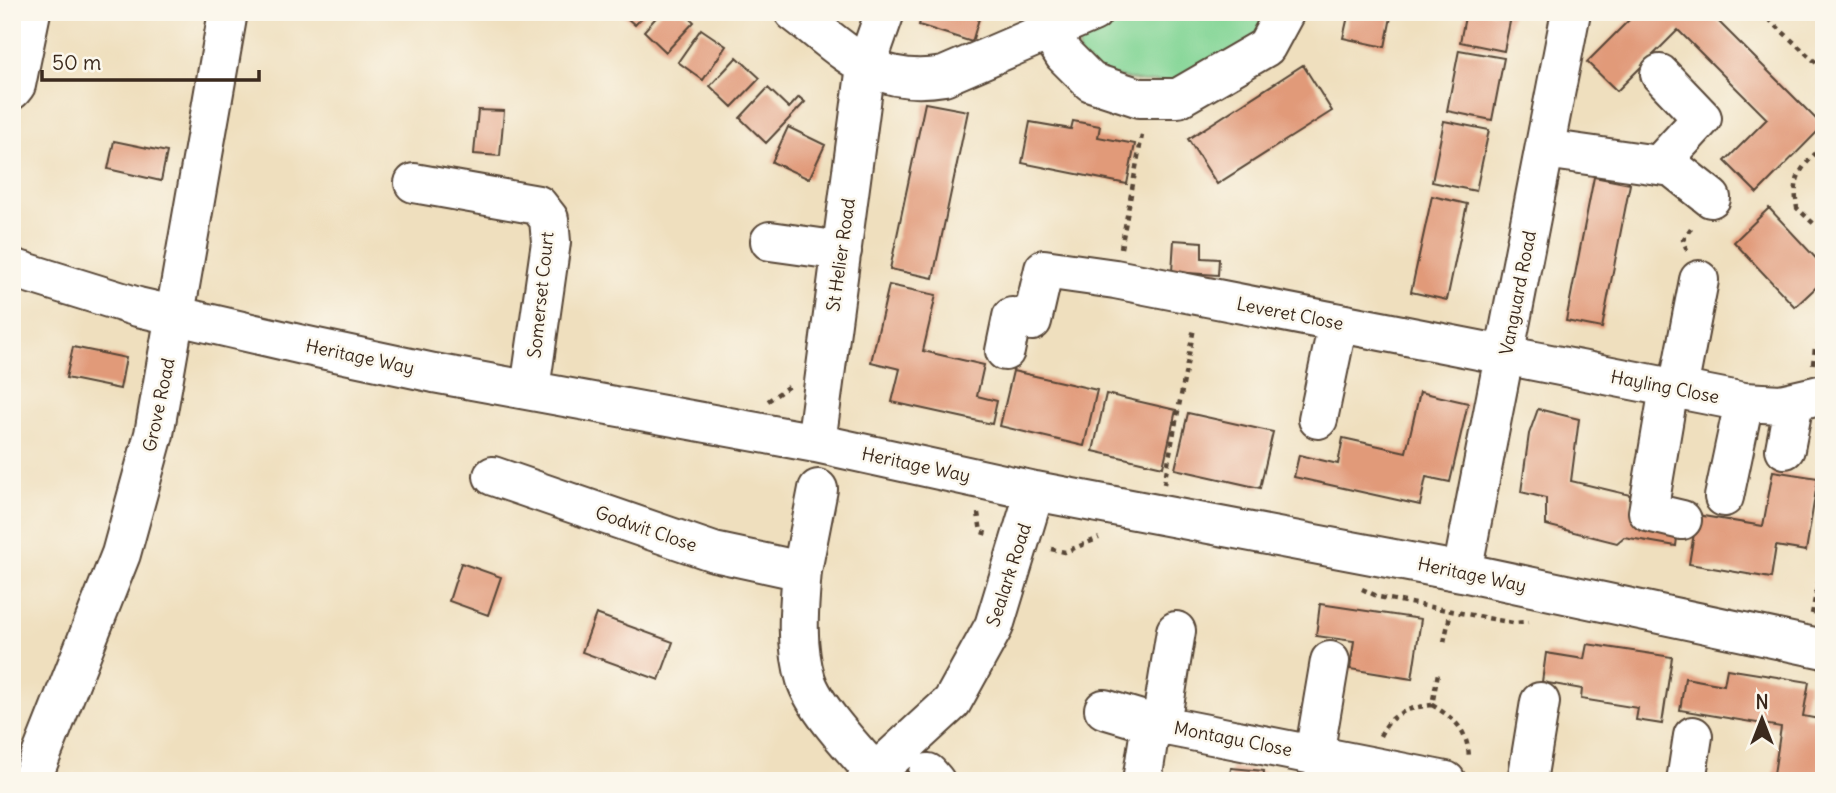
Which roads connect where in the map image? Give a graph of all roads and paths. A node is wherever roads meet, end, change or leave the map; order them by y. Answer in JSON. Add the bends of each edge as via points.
{"nodes":[{"id":1,"x":31,"y":12,"type":"edge"},
{"id":2,"x":228,"y":12,"type":"edge"},
{"id":3,"x":794,"y":12,"type":"edge"},
{"id":4,"x":885,"y":12,"type":"edge"},
{"id":5,"x":1093,"y":12,"type":"edge"},
{"id":6,"x":1285,"y":12,"type":"edge"},
{"id":7,"x":1571,"y":12,"type":"edge"},
{"id":8,"x":1762,"y":12,"type":"edge"},
{"id":9,"x":1049,"y":31,"type":"junction"},
{"id":10,"x":866,"y":66,"type":"junction"},
{"id":11,"x":1824,"y":70,"type":"edge"},
{"id":12,"x":1660,"y":74,"type":"dead end"},
{"id":13,"x":12,"y":90,"type":"edge"},
{"id":14,"x":1149,"y":98,"type":"junction"},
{"id":15,"x":1824,"y":145,"type":"edge"},
{"id":16,"x":1545,"y":149,"type":"junction"},
{"id":17,"x":1659,"y":165,"type":"junction"},
{"id":18,"x":414,"y":183,"type":"dead end"},
{"id":19,"x":1711,"y":198,"type":"joint"},
{"id":20,"x":1824,"y":224,"type":"edge"},
{"id":21,"x":770,"y":241,"type":"dead end"},
{"id":22,"x":842,"y":251,"type":"junction"},
{"id":23,"x":12,"y":268,"type":"edge"},
{"id":24,"x":1115,"y":279,"type":"junction"},
{"id":25,"x":1699,"y":280,"type":"joint"},
{"id":26,"x":1201,"y":296,"type":"junction"},
{"id":27,"x":177,"y":317,"type":"junction"},
{"id":28,"x":1338,"y":323,"type":"junction"},
{"id":29,"x":1005,"y":351,"type":"dead end"},
{"id":30,"x":1506,"y":356,"type":"junction"},
{"id":31,"x":1673,"y":388,"type":"junction"},
{"id":32,"x":530,"y":389,"type":"junction"},
{"id":33,"x":1809,"y":398,"type":"edge"},
{"id":34,"x":1744,"y":402,"type":"junction"},
{"id":35,"x":1318,"y":419,"type":"dead end"},
{"id":36,"x":816,"y":443,"type":"junction"},
{"id":37,"x":1785,"y":449,"type":"dead end"},
{"id":38,"x":493,"y":476,"type":"dead end"},
{"id":39,"x":818,"y":489,"type":"dead end"},
{"id":40,"x":1035,"y":491,"type":"junction"},
{"id":41,"x":1162,"y":492,"type":"dead end"},
{"id":42,"x":1724,"y":497,"type":"dead end"},
{"id":43,"x":1682,"y":520,"type":"dead end"},
{"id":44,"x":1824,"y":552,"type":"edge"},
{"id":45,"x":802,"y":571,"type":"junction"},
{"id":46,"x":1462,"y":572,"type":"junction"},
{"id":47,"x":1451,"y":611,"type":"dead end"},
{"id":48,"x":1176,"y":631,"type":"dead end"},
{"id":49,"x":1817,"y":634,"type":"edge"},
{"id":50,"x":1444,"y":642,"type":"dead end"},
{"id":51,"x":1330,"y":661,"type":"dead end"},
{"id":52,"x":1438,"y":673,"type":"dead end"},
{"id":53,"x":1540,"y":702,"type":"dead end"},
{"id":54,"x":1432,"y":705,"type":"junction"},
{"id":55,"x":1104,"y":709,"type":"dead end"},
{"id":56,"x":1156,"y":724,"type":"junction"},
{"id":57,"x":1693,"y":736,"type":"dead end"},
{"id":58,"x":1314,"y":755,"type":"junction"},
{"id":59,"x":1372,"y":767,"type":"junction"},
{"id":60,"x":870,"y":776,"type":"edge"},
{"id":61,"x":1440,"y":777,"type":"edge"},
{"id":62,"x":31,"y":781,"type":"edge"},
{"id":63,"x":1142,"y":781,"type":"edge"},
{"id":64,"x":1527,"y":781,"type":"edge"},
{"id":65,"x":1686,"y":781,"type":"edge"}],
"edges":[{"from":1,"to":13,"type":"street"},
{"from":2,"to":27,"type":"street","name":"Grove Road"},
{"from":3,"to":10,"type":"street"},
{"from":4,"to":10,"type":"street","name":"St Helier Road"},
{"from":5,"to":9,"type":"street"},
{"from":6,"to":14,"type":"street","via":[[1266,47],[1178,98]]},
{"from":7,"to":16,"type":"street","name":"Vanguard Road"},
{"from":8,"to":11,"type":"path"},
{"from":9,"to":10,"type":"street","via":[[944,76],[892,78]]},
{"from":9,"to":14,"type":"street","via":[[1064,55],[1091,82]]},
{"from":10,"to":22,"type":"street","name":"St Helier Road"},
{"from":12,"to":17,"type":"street","via":[[1702,118]]},
{"from":14,"to":24,"type":"path"},
{"from":15,"to":20,"type":"path","via":[[1794,186],[1797,208],[1814,224]]},
{"from":16,"to":17,"type":"street"},
{"from":16,"to":30,"type":"street","name":"Vanguard Road"},
{"from":17,"to":19,"type":"street","via":[[1672,167]]},
{"from":18,"to":32,"type":"street","name":"Somerset Court","via":[[538,205],[549,219],[551,242]]},
{"from":19,"to":25,"type":"path","via":[[1683,240]]},
{"from":21,"to":22,"type":"street"},
{"from":22,"to":36,"type":"street","name":"St Helier Road"},
{"from":23,"to":27,"type":"street","name":"Heritage Way"},
{"from":24,"to":26,"type":"street","name":"Leveret Close"},
{"from":24,"to":29,"type":"street","name":"Leveret Close","via":[[1044,269],[1032,321],[1012,317]]},
{"from":25,"to":31,"type":"street"},
{"from":26,"to":28,"type":"street","name":"Leveret Close"},
{"from":26,"to":41,"type":"path"},
{"from":27,"to":32,"type":"street","name":"Heritage Way"},
{"from":27,"to":62,"type":"street","name":"Grove Road","via":[[130,528]]},
{"from":28,"to":30,"type":"street","name":"Leveret Close"},
{"from":28,"to":35,"type":"street"},
{"from":30,"to":31,"type":"street","name":"Hayling Close"},
{"from":30,"to":46,"type":"street","name":"Vanguard Road"},
{"from":31,"to":34,"type":"street","name":"Hayling Close"},
{"from":31,"to":43,"type":"street","via":[[1648,512]]},
{"from":32,"to":36,"type":"street","name":"Heritage Way"},
{"from":33,"to":34,"type":"street","name":"Hayling Close","via":[[1781,404]]},
{"from":33,"to":37,"type":"street"},
{"from":34,"to":42,"type":"street"},
{"from":36,"to":40,"type":"street","name":"Heritage Way"},
{"from":38,"to":45,"type":"street","name":"Godwit Close","via":[[714,552]]},
{"from":39,"to":45,"type":"street"},
{"from":40,"to":46,"type":"street","name":"Heritage Way"},
{"from":40,"to":60,"type":"street","name":"Sealark Road","via":[[994,626],[952,702]]},
{"from":44,"to":49,"type":"path"},
{"from":45,"to":60,"type":"street","via":[[798,631],[806,681]]},
{"from":46,"to":49,"type":"street","name":"Heritage Way"},
{"from":47,"to":50,"type":"path"},
{"from":48,"to":56,"type":"street"},
{"from":51,"to":58,"type":"street"},
{"from":52,"to":54,"type":"path"},
{"from":53,"to":64,"type":"street"},
{"from":54,"to":59,"type":"path","via":[[1394,715],[1376,743]]},
{"from":54,"to":61,"type":"path","via":[[1454,718],[1465,732]]},
{"from":55,"to":56,"type":"street","name":"Montagu Close"},
{"from":56,"to":58,"type":"street","name":"Montagu Close"},
{"from":56,"to":63,"type":"street"},
{"from":57,"to":65,"type":"street"},
{"from":58,"to":59,"type":"street","name":"Montagu Close"},
{"from":59,"to":61,"type":"street","name":"Montagu Close"}]}
